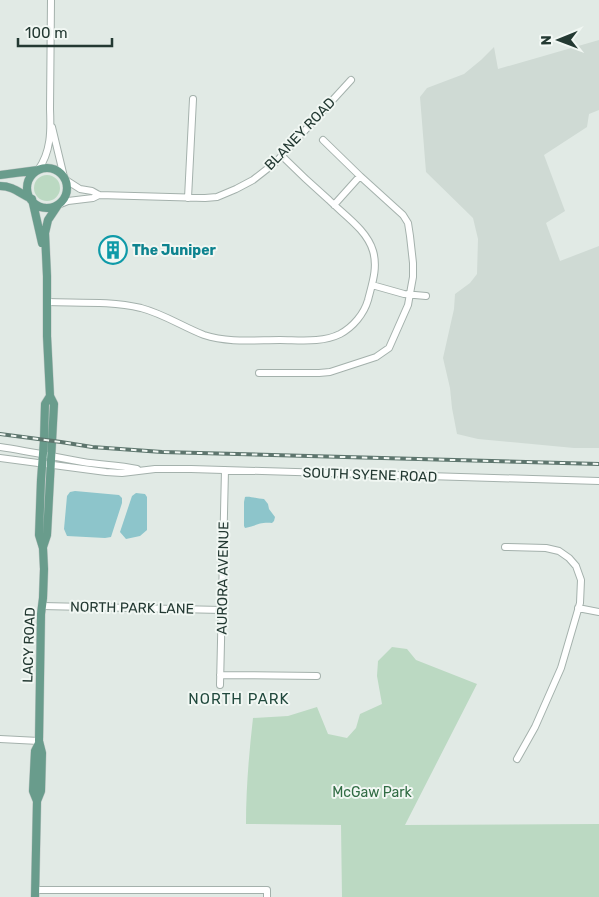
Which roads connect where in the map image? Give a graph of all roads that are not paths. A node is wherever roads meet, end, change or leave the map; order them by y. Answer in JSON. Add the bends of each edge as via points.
{"nodes":[{"id":1,"x":52,"y":0,"type":"edge"},
{"id":2,"x":351,"y":80,"type":"dead end"},
{"id":3,"x":193,"y":99,"type":"dead end"},
{"id":4,"x":50,"y":121,"type":"junction"},
{"id":5,"x":323,"y":140,"type":"dead end"},
{"id":6,"x":282,"y":156,"type":"junction"},
{"id":7,"x":38,"y":170,"type":"junction"},
{"id":8,"x":0,"y":175,"type":"edge"},
{"id":9,"x":360,"y":176,"type":"junction"},
{"id":10,"x":65,"y":178,"type":"junction"},
{"id":11,"x":0,"y":186,"type":"edge"},
{"id":12,"x":99,"y":195,"type":"junction"},
{"id":13,"x":188,"y":198,"type":"junction"},
{"id":14,"x":32,"y":199,"type":"junction"},
{"id":15,"x":58,"y":204,"type":"junction"},
{"id":16,"x":334,"y":205,"type":"junction"},
{"id":17,"x":45,"y":255,"type":"junction"},
{"id":18,"x":372,"y":285,"type":"junction"},
{"id":19,"x":410,"y":294,"type":"junction"},
{"id":20,"x":426,"y":296,"type":"dead end"},
{"id":21,"x":47,"y":302,"type":"junction"},
{"id":22,"x":259,"y":373,"type":"dead end"},
{"id":23,"x":0,"y":447,"type":"edge"},
{"id":24,"x":47,"y":455,"type":"junction"},
{"id":25,"x":0,"y":458,"type":"edge"},
{"id":26,"x":46,"y":464,"type":"junction"},
{"id":27,"x":140,"y":470,"type":"junction"},
{"id":28,"x":225,"y":470,"type":"junction"},
{"id":29,"x":599,"y":481,"type":"edge"},
{"id":30,"x":505,"y":547,"type":"dead end"},
{"id":31,"x":42,"y":606,"type":"junction"},
{"id":32,"x":578,"y":608,"type":"junction"},
{"id":33,"x":222,"y":610,"type":"junction"},
{"id":34,"x":599,"y":612,"type":"edge"},
{"id":35,"x":220,"y":675,"type":"junction"},
{"id":36,"x":316,"y":676,"type":"dead end"},
{"id":37,"x":220,"y":685,"type":"dead end"},
{"id":38,"x":0,"y":739,"type":"edge"},
{"id":39,"x":39,"y":742,"type":"junction"},
{"id":40,"x":517,"y":759,"type":"dead end"},
{"id":41,"x":35,"y":893,"type":"edge"},
{"id":42,"x":267,"y":893,"type":"edge"}],
"edges":[{"from":1,"to":4,"type":"street"},
{"from":2,"to":6,"type":"street","name":"BLANEY ROAD"},
{"from":3,"to":13,"type":"street"},
{"from":4,"to":7,"type":"street","via":[[49,148]]},
{"from":4,"to":10,"type":"street"},
{"from":5,"to":9,"type":"street"},
{"from":6,"to":13,"type":"street","name":"BLANEY ROAD","via":[[266,171],[236,189],[216,197]]},
{"from":6,"to":16,"type":"street"},
{"from":7,"to":8,"type":"main road"},
{"from":7,"to":10,"type":"main road","via":[[54,169]]},
{"from":7,"to":14,"type":"main road","via":[[29,180],[28,192]]},
{"from":9,"to":16,"type":"street"},
{"from":9,"to":19,"type":"street","via":[[408,223],[413,263]]},
{"from":10,"to":12,"type":"street","name":"BLANEY ROAD","via":[[80,189]]},
{"from":10,"to":15,"type":"main road","via":[[66,193]]},
{"from":11,"to":14,"type":"main road","via":[[18,190]]},
{"from":12,"to":13,"type":"street","name":"BLANEY ROAD"},
{"from":12,"to":15,"type":"street","name":"BLANEY ROAD"},
{"from":14,"to":15,"type":"main road","via":[[44,207]]},
{"from":14,"to":17,"type":"main road","name":"LACY ROAD"},
{"from":15,"to":17,"type":"main road","name":"LACY ROAD","via":[[48,220]]},
{"from":16,"to":18,"type":"street","via":[[369,242],[375,261]]},
{"from":17,"to":21,"type":"main road","name":"LACY ROAD"},
{"from":18,"to":19,"type":"street"},
{"from":18,"to":21,"type":"street","via":[[363,313],[356,321],[340,334],[318,340],[216,338],[136,307]]},
{"from":19,"to":20,"type":"street"},
{"from":19,"to":22,"type":"street","via":[[389,348],[376,357],[330,372]]},
{"from":21,"to":24,"type":"main road","name":"LACY ROAD","via":[[50,396],[45,404]]},
{"from":23,"to":24,"type":"street","name":"SOUTH SYENE ROAD"},
{"from":24,"to":26,"type":"main road","name":"LACY ROAD"},
{"from":24,"to":27,"type":"street","name":"SOUTH SYENE ROAD"},
{"from":25,"to":26,"type":"street","name":"SOUTH SYENE ROAD"},
{"from":26,"to":27,"type":"street","name":"SOUTH SYENE ROAD","via":[[106,472]]},
{"from":26,"to":31,"type":"main road","name":"LACY ROAD","via":[[39,535],[44,569]]},
{"from":27,"to":28,"type":"street","name":"SOUTH SYENE ROAD"},
{"from":28,"to":29,"type":"street","name":"SOUTH SYENE ROAD"},
{"from":28,"to":33,"type":"street","name":"AURORA AVENUE"},
{"from":30,"to":32,"type":"street","via":[[546,548],[569,558],[581,580]]},
{"from":31,"to":33,"type":"street","name":"NORTH PARK LANE"},
{"from":31,"to":39,"type":"main road","name":"LACY ROAD"},
{"from":32,"to":34,"type":"street"},
{"from":32,"to":40,"type":"street","via":[[561,668]]},
{"from":33,"to":35,"type":"street","name":"AURORA AVENUE"},
{"from":35,"to":36,"type":"street"},
{"from":35,"to":37,"type":"street","name":"AURORA AVENUE"},
{"from":38,"to":39,"type":"street"},
{"from":39,"to":41,"type":"main road","name":"LACY ROAD","via":[[35,751],[33,791],[37,801]]},
{"from":41,"to":42,"type":"street"}]}
